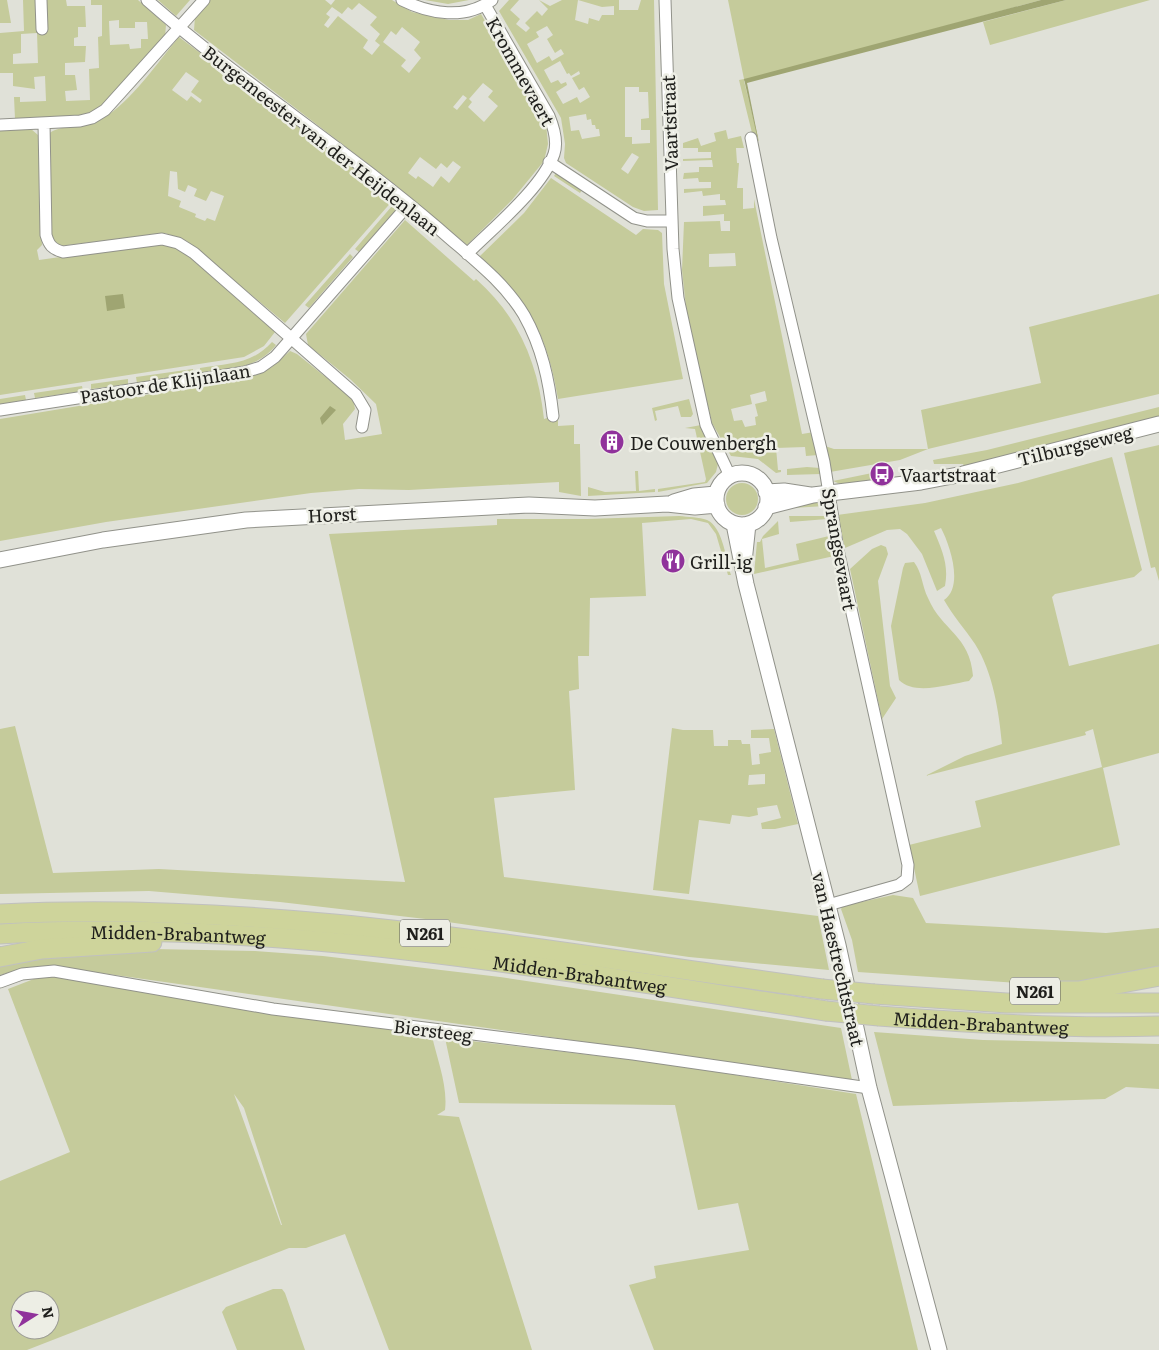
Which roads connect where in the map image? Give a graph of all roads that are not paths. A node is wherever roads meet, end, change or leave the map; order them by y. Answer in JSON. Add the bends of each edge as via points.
{"nodes":[{"id":1,"x":41,"y":0,"type":"edge"},
{"id":2,"x":147,"y":0,"type":"edge"},
{"id":3,"x":204,"y":0,"type":"edge"},
{"id":4,"x":402,"y":0,"type":"edge"},
{"id":5,"x":665,"y":0,"type":"edge"},
{"id":6,"x":489,"y":3,"type":"edge"},
{"id":7,"x":179,"y":28,"type":"junction"},
{"id":8,"x":42,"y":29,"type":"dead end"},
{"id":9,"x":44,"y":123,"type":"junction"},
{"id":10,"x":0,"y":125,"type":"edge"},
{"id":11,"x":751,"y":138,"type":"dead end"},
{"id":12,"x":549,"y":162,"type":"junction"},
{"id":13,"x":408,"y":204,"type":"junction"},
{"id":14,"x":672,"y":221,"type":"junction"},
{"id":15,"x":467,"y":254,"type":"junction"},
{"id":16,"x":291,"y":338,"type":"junction"},
{"id":17,"x":0,"y":410,"type":"edge"},
{"id":18,"x":553,"y":416,"type":"dead end"},
{"id":19,"x":1159,"y":424,"type":"edge"},
{"id":20,"x":362,"y":427,"type":"dead end"},
{"id":21,"x":730,"y":476,"type":"junction"},
{"id":22,"x":830,"y":494,"type":"junction"},
{"id":23,"x":717,"y":500,"type":"junction"},
{"id":24,"x":766,"y":500,"type":"junction"},
{"id":25,"x":741,"y":524,"type":"junction"},
{"id":26,"x":0,"y":560,"type":"edge"},
{"id":27,"x":828,"y":905,"type":"junction"},
{"id":28,"x":0,"y":914,"type":"edge"},
{"id":29,"x":0,"y":934,"type":"edge"},
{"id":30,"x":220,"y":934,"type":"junction"},
{"id":31,"x":0,"y":957,"type":"edge"},
{"id":32,"x":1159,"y":976,"type":"edge"},
{"id":33,"x":0,"y":982,"type":"edge"},
{"id":34,"x":910,"y":998,"type":"junction"},
{"id":35,"x":1159,"y":1003,"type":"edge"},
{"id":36,"x":1159,"y":1026,"type":"edge"},
{"id":37,"x":1112,"y":1028,"type":"junction"},
{"id":38,"x":1159,"y":1039,"type":"edge"},
{"id":39,"x":869,"y":1088,"type":"junction"},
{"id":40,"x":939,"y":1350,"type":"edge"}],
"edges":[{"from":1,"to":8,"type":"street"},
{"from":2,"to":7,"type":"street","name":"Burgemeester van der Heijdenlaan"},
{"from":3,"to":7,"type":"street"},
{"from":4,"to":6,"type":"street","via":[[442,13],[460,12]]},
{"from":5,"to":14,"type":"street","name":"Vaartstraat"},
{"from":6,"to":12,"type":"street","name":"Krommevaert","via":[[552,123],[555,144]]},
{"from":7,"to":9,"type":"street","via":[[105,110],[80,122]]},
{"from":7,"to":13,"type":"street","name":"Burgemeester van der Heijdenlaan"},
{"from":9,"to":10,"type":"street"},
{"from":9,"to":16,"type":"street","via":[[46,235],[55,250],[63,252],[155,239],[178,243],[194,253]]},
{"from":11,"to":22,"type":"street","name":"Sprangsevaart"},
{"from":12,"to":14,"type":"street","via":[[634,218]]},
{"from":12,"to":15,"type":"street","name":"Krommevaert","via":[[523,198]]},
{"from":13,"to":15,"type":"street","name":"Burgemeester van der Heijdenlaan"},
{"from":13,"to":16,"type":"street","name":"Pastoor de Klijnlaan"},
{"from":14,"to":21,"type":"street","name":"Vaartstraat","via":[[678,298],[690,362],[706,425]]},
{"from":15,"to":18,"type":"street","name":"Burgemeester van der Heijdenlaan","via":[[504,288],[535,335],[550,383]]},
{"from":16,"to":17,"type":"street","name":"Pastoor de Klijnlaan","via":[[275,357],[261,367],[245,372]]},
{"from":16,"to":20,"type":"street","via":[[356,395],[365,410]]},
{"from":19,"to":22,"type":"street","name":"Tilburgseweg","via":[[963,474]]},
{"from":21,"to":23,"type":"street","via":[[721,484]]},
{"from":21,"to":24,"type":"street","via":[[752,476],[763,485]]},
{"from":22,"to":24,"type":"street","name":"Tilburgseweg"},
{"from":22,"to":27,"type":"street","name":"Sprangsevaart","via":[[838,550],[908,865],[907,879],[899,886]]},
{"from":23,"to":25,"type":"street","via":[[723,517]]},
{"from":23,"to":26,"type":"street","name":"Horst","via":[[694,507],[667,504],[595,508],[529,505],[246,520],[103,540]]},
{"from":24,"to":25,"type":"street","via":[[762,515]]},
{"from":25,"to":27,"type":"street","name":"van Haestrechtstraat","via":[[736,542]]},
{"from":27,"to":39,"type":"street","name":"van Haestrechtstraat"},
{"from":28,"to":34,"type":"highway","name":"Midden-Brabantweg","number":"N261","bridge":true,"via":[[179,912],[290,918]]},
{"from":29,"to":30,"type":"highway","name":"Midden-Brabantweg","number":"N261"},
{"from":30,"to":31,"type":"highway","number":"N261","via":[[127,945],[42,949]]},
{"from":30,"to":37,"type":"highway","name":"Midden-Brabantweg","number":"N261","bridge":true,"via":[[290,938],[462,958],[826,1011],[992,1024]]},
{"from":32,"to":34,"type":"highway","number":"N261","via":[[1079,991],[989,990]]},
{"from":33,"to":39,"type":"street","name":"Biersteeg","via":[[22,974],[54,971],[273,1009],[633,1054]]},
{"from":34,"to":35,"type":"highway","name":"Midden-Brabantweg","number":"N261","via":[[1007,1003]]},
{"from":36,"to":37,"type":"highway","name":"Midden-Brabantweg","number":"N261"},
{"from":37,"to":38,"type":"highway","number":"N261"},
{"from":39,"to":40,"type":"street","name":"van Haestrechtstraat"}]}
